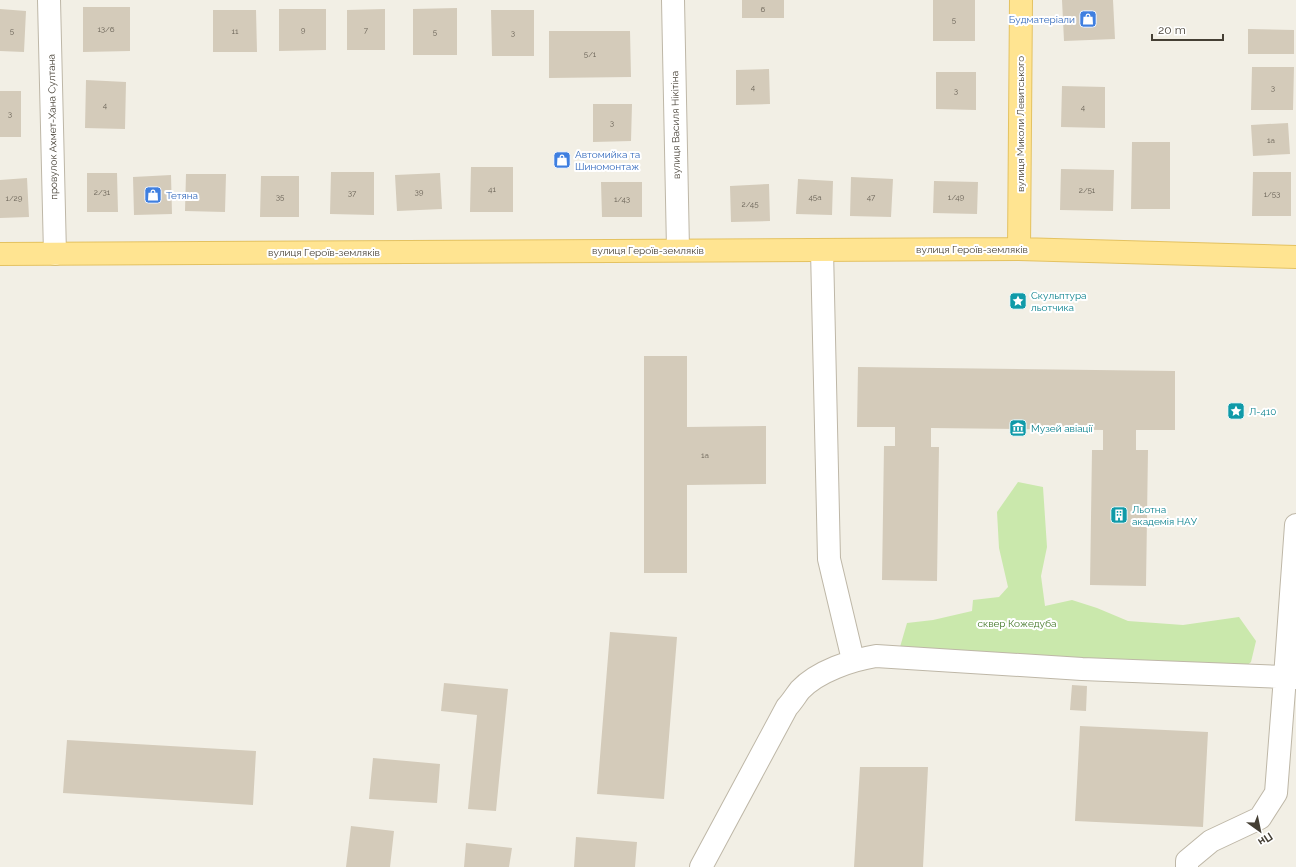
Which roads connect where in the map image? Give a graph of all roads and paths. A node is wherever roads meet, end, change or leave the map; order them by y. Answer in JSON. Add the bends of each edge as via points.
{"nodes":[{"id":1,"x":49,"y":0,"type":"edge"},
{"id":2,"x":673,"y":0,"type":"edge"},
{"id":3,"x":1021,"y":0,"type":"edge"},
{"id":4,"x":1019,"y":249,"type":"junction"},
{"id":5,"x":678,"y":250,"type":"junction"},
{"id":6,"x":822,"y":250,"type":"junction"},
{"id":7,"x":0,"y":254,"type":"edge"},
{"id":8,"x":55,"y":254,"type":"junction"},
{"id":9,"x":1296,"y":257,"type":"edge"},
{"id":10,"x":1296,"y":525,"type":"edge"},
{"id":11,"x":1294,"y":575,"type":"edge"},
{"id":12,"x":853,"y":660,"type":"junction"},
{"id":13,"x":1290,"y":677,"type":"edge"},
{"id":14,"x":701,"y":867,"type":"edge"},
{"id":15,"x":1187,"y":867,"type":"edge"}],
"edges":[{"from":1,"to":8,"type":"street","name":"провулок Ахмет-Хана Султана"},
{"from":2,"to":5,"type":"street","name":"вулиця Василя Нікітіна"},
{"from":3,"to":4,"type":"main road","name":"вулиця Миколи Левитського"},
{"from":4,"to":6,"type":"main road","name":"вулиця Героїв-земляків"},
{"from":4,"to":9,"type":"main road","name":"вулиця Героїв-земляків"},
{"from":5,"to":6,"type":"main road","name":"вулиця Героїв-земляків"},
{"from":5,"to":8,"type":"main road","name":"вулиця Героїв-земляків"},
{"from":6,"to":12,"type":"street","via":[[829,559]]},
{"from":7,"to":8,"type":"main road","name":"вулиця Героїв-земляків"},
{"from":10,"to":11,"type":"street"},
{"from":11,"to":13,"type":"street"},
{"from":12,"to":13,"type":"street","via":[[876,656],[1082,669]]},
{"from":12,"to":14,"type":"street","via":[[828,670],[796,695]]},
{"from":13,"to":15,"type":"street","via":[[1276,793],[1260,818],[1210,841],[1187,861]]}]}
